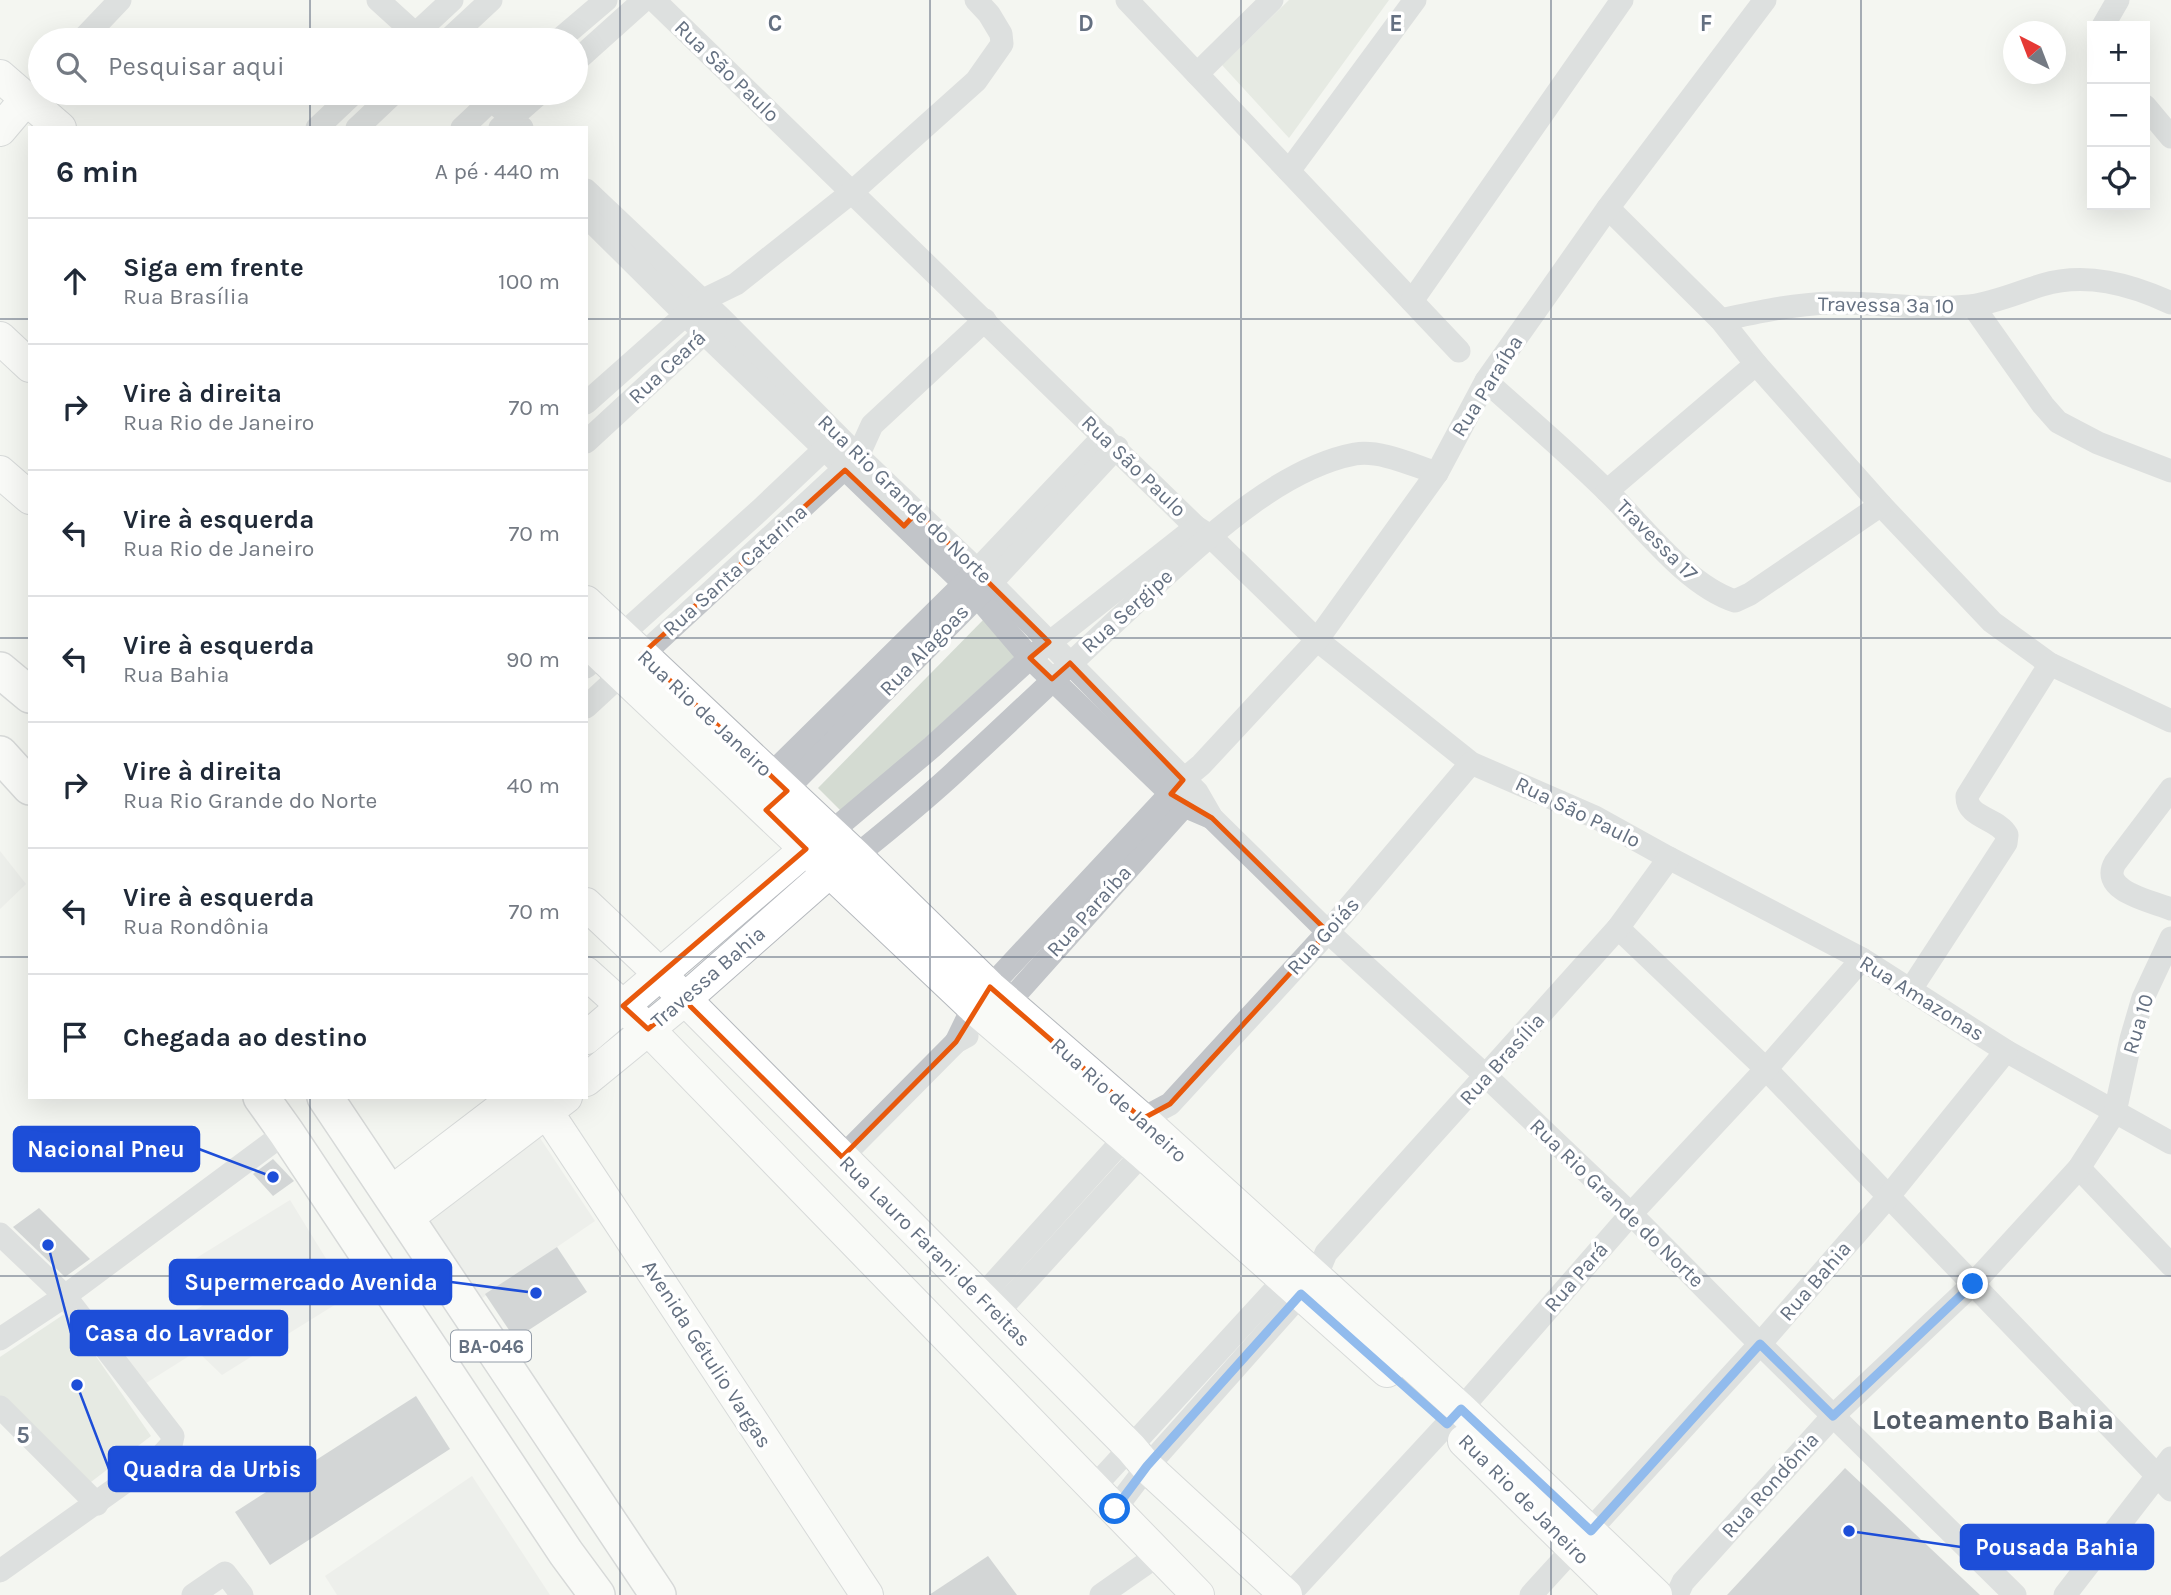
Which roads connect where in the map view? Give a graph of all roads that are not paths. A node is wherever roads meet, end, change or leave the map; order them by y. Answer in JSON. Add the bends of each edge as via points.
{"nodes":[{"id":1,"x":120,"y":0,"type":"edge"},
{"id":2,"x":377,"y":0,"type":"edge"},
{"id":3,"x":452,"y":0,"type":"edge"},
{"id":4,"x":491,"y":0,"type":"edge"},
{"id":5,"x":606,"y":0,"type":"edge"},
{"id":6,"x":644,"y":0,"type":"edge"},
{"id":7,"x":654,"y":0,"type":"edge"},
{"id":8,"x":976,"y":0,"type":"edge"},
{"id":9,"x":1127,"y":0,"type":"edge"},
{"id":10,"x":1272,"y":0,"type":"edge"},
{"id":11,"x":1415,"y":0,"type":"edge"},
{"id":12,"x":1622,"y":0,"type":"edge"},
{"id":13,"x":1765,"y":0,"type":"edge"},
{"id":14,"x":2118,"y":0,"type":"edge"},
{"id":15,"x":2106,"y":21,"type":"edge"},
{"id":16,"x":93,"y":28,"type":"edge"},
{"id":17,"x":405,"y":28,"type":"edge"},
{"id":18,"x":425,"y":28,"type":"edge"},
{"id":19,"x":461,"y":28,"type":"edge"},
{"id":20,"x":573,"y":28,"type":"edge"},
{"id":21,"x":588,"y":50,"type":"edge"},
{"id":22,"x":1198,"y":74,"type":"junction"},
{"id":23,"x":0,"y":76,"type":"edge"},
{"id":24,"x":344,"y":105,"type":"edge"},
{"id":25,"x":382,"y":105,"type":"edge"},
{"id":26,"x":478,"y":105,"type":"edge"},
{"id":27,"x":491,"y":105,"type":"edge"},
{"id":28,"x":528,"y":105,"type":"edge"},
{"id":29,"x":2150,"y":112,"type":"edge"},
{"id":30,"x":18,"y":114,"type":"edge"},
{"id":31,"x":329,"y":124,"type":"edge"},
{"id":32,"x":508,"y":125,"type":"edge"},
{"id":33,"x":54,"y":126,"type":"edge"},
{"id":34,"x":360,"y":126,"type":"edge"},
{"id":35,"x":463,"y":126,"type":"edge"},
{"id":36,"x":2171,"y":138,"type":"edge"},
{"id":37,"x":1289,"y":172,"type":"junction"},
{"id":38,"x":588,"y":192,"type":"edge"},
{"id":39,"x":852,"y":192,"type":"junction"},
{"id":40,"x":1608,"y":208,"type":"junction"},
{"id":41,"x":588,"y":218,"type":"edge"},
{"id":42,"x":736,"y":284,"type":"junction"},
{"id":43,"x":1412,"y":301,"type":"junction"},
{"id":44,"x":2171,"y":303,"type":"edge"},
{"id":45,"x":1973,"y":306,"type":"junction"},
{"id":46,"x":694,"y":308,"type":"junction"},
{"id":47,"x":985,"y":320,"type":"junction"},
{"id":48,"x":1721,"y":320,"type":"junction"},
{"id":49,"x":713,"y":326,"type":"junction"},
{"id":50,"x":0,"y":338,"type":"edge"},
{"id":51,"x":1459,"y":351,"type":"dead end"},
{"id":52,"x":28,"y":364,"type":"edge"},
{"id":53,"x":1756,"y":364,"type":"junction"},
{"id":54,"x":1486,"y":381,"type":"junction"},
{"id":55,"x":588,"y":401,"type":"edge"},
{"id":56,"x":872,"y":425,"type":"junction"},
{"id":57,"x":588,"y":440,"type":"edge"},
{"id":58,"x":1110,"y":441,"type":"junction"},
{"id":59,"x":831,"y":443,"type":"junction"},
{"id":60,"x":852,"y":463,"type":"junction"},
{"id":61,"x":2171,"y":471,"type":"edge"},
{"id":62,"x":0,"y":472,"type":"edge"},
{"id":63,"x":1437,"y":473,"type":"junction"},
{"id":64,"x":1607,"y":491,"type":"junction"},
{"id":65,"x":28,"y":496,"type":"edge"},
{"id":66,"x":1881,"y":505,"type":"junction"},
{"id":67,"x":760,"y":510,"type":"junction"},
{"id":68,"x":779,"y":531,"type":"junction"},
{"id":69,"x":1203,"y":531,"type":"junction"},
{"id":70,"x":977,"y":583,"type":"junction"},
{"id":71,"x":588,"y":607,"type":"edge"},
{"id":72,"x":1317,"y":640,"type":"junction"},
{"id":73,"x":1049,"y":642,"type":"junction"},
{"id":74,"x":609,"y":654,"type":"edge"},
{"id":75,"x":1030,"y":658,"type":"junction"},
{"id":76,"x":1070,"y":663,"type":"junction"},
{"id":77,"x":2050,"y":664,"type":"junction"},
{"id":78,"x":0,"y":670,"type":"edge"},
{"id":79,"x":1052,"y":679,"type":"junction"},
{"id":80,"x":28,"y":693,"type":"edge"},
{"id":81,"x":588,"y":702,"type":"edge"},
{"id":82,"x":2171,"y":721,"type":"edge"},
{"id":83,"x":932,"y":747,"type":"junction"},
{"id":84,"x":0,"y":754,"type":"edge"},
{"id":85,"x":1471,"y":763,"type":"junction"},
{"id":86,"x":956,"y":771,"type":"junction"},
{"id":87,"x":28,"y":785,"type":"edge"},
{"id":88,"x":2171,"y":789,"type":"edge"},
{"id":89,"x":768,"y":793,"type":"junction"},
{"id":90,"x":1184,"y":793,"type":"junction"},
{"id":91,"x":818,"y":841,"type":"junction"},
{"id":92,"x":856,"y":856,"type":"junction"},
{"id":93,"x":1669,"y":858,"type":"junction"},
{"id":94,"x":829,"y":872,"type":"junction"},
{"id":95,"x":588,"y":906,"type":"edge"},
{"id":96,"x":2171,"y":909,"type":"edge"},
{"id":97,"x":1618,"y":928,"type":"junction"},
{"id":98,"x":1328,"y":932,"type":"junction"},
{"id":99,"x":2171,"y":938,"type":"edge"},
{"id":100,"x":1862,"y":959,"type":"junction"},
{"id":101,"x":660,"y":974,"type":"junction"},
{"id":102,"x":588,"y":975,"type":"edge"},
{"id":103,"x":1911,"y":989,"type":"junction"},
{"id":104,"x":684,"y":1000,"type":"junction"},
{"id":105,"x":991,"y":1005,"type":"junction"},
{"id":106,"x":623,"y":1006,"type":"junction"},
{"id":107,"x":648,"y":1029,"type":"junction"},
{"id":108,"x":588,"y":1036,"type":"edge"},
{"id":109,"x":2006,"y":1051,"type":"junction"},
{"id":110,"x":1766,"y":1069,"type":"junction"},
{"id":111,"x":1487,"y":1077,"type":"junction"},
{"id":112,"x":588,"y":1078,"type":"edge"},
{"id":113,"x":262,"y":1099,"type":"edge"},
{"id":114,"x":326,"y":1099,"type":"edge"},
{"id":115,"x":514,"y":1099,"type":"edge"},
{"id":116,"x":550,"y":1102,"type":"edge"},
{"id":117,"x":2115,"y":1112,"type":"junction"},
{"id":118,"x":286,"y":1132,"type":"junction"},
{"id":119,"x":1143,"y":1136,"type":"junction"},
{"id":120,"x":2171,"y":1143,"type":"edge"},
{"id":121,"x":842,"y":1157,"type":"junction"},
{"id":122,"x":2079,"y":1168,"type":"junction"},
{"id":123,"x":1888,"y":1197,"type":"junction"},
{"id":124,"x":398,"y":1206,"type":"junction"},
{"id":125,"x":1631,"y":1214,"type":"junction"},
{"id":126,"x":0,"y":1234,"type":"edge"},
{"id":127,"x":2171,"y":1265,"type":"edge"},
{"id":128,"x":1305,"y":1273,"type":"junction"},
{"id":129,"x":1973,"y":1284,"type":"junction"},
{"id":130,"x":65,"y":1296,"type":"junction"},
{"id":131,"x":989,"y":1305,"type":"junction"},
{"id":132,"x":0,"y":1339,"type":"edge"},
{"id":133,"x":1760,"y":1344,"type":"junction"},
{"id":134,"x":0,"y":1407,"type":"edge"},
{"id":135,"x":1454,"y":1416,"type":"junction"},
{"id":136,"x":1833,"y":1416,"type":"junction"},
{"id":137,"x":559,"y":1450,"type":"junction"},
{"id":138,"x":1139,"y":1457,"type":"junction"},
{"id":139,"x":2171,"y":1458,"type":"edge"},
{"id":140,"x":517,"y":1479,"type":"junction"},
{"id":141,"x":2164,"y":1483,"type":"edge"},
{"id":142,"x":1105,"y":1498,"type":"junction"},
{"id":143,"x":97,"y":1504,"type":"junction"},
{"id":144,"x":612,"y":1527,"type":"junction"},
{"id":145,"x":1582,"y":1540,"type":"junction"},
{"id":146,"x":566,"y":1553,"type":"junction"},
{"id":147,"x":1158,"y":1555,"type":"junction"},
{"id":148,"x":0,"y":1571,"type":"edge"},
{"id":149,"x":1668,"y":1592,"type":"edge"},
{"id":150,"x":193,"y":1595,"type":"edge"},
{"id":151,"x":242,"y":1595,"type":"edge"},
{"id":152,"x":597,"y":1595,"type":"edge"},
{"id":153,"x":658,"y":1595,"type":"edge"},
{"id":154,"x":867,"y":1595,"type":"edge"},
{"id":155,"x":1101,"y":1595,"type":"edge"},
{"id":156,"x":1198,"y":1595,"type":"edge"},
{"id":157,"x":1288,"y":1595,"type":"edge"},
{"id":158,"x":1531,"y":1595,"type":"edge"},
{"id":159,"x":1621,"y":1595,"type":"edge"},
{"id":160,"x":2015,"y":1595,"type":"edge"},
{"id":161,"x":2065,"y":1595,"type":"edge"}],
"edges":[{"from":1,"to":16,"type":"street"},
{"from":2,"to":17,"type":"street"},
{"from":3,"to":18,"type":"street"},
{"from":4,"to":19,"type":"street"},
{"from":5,"to":20,"type":"street"},
{"from":6,"to":21,"type":"street"},
{"from":7,"to":39,"type":"street","name":"Rua São Paulo"},
{"from":8,"to":39,"type":"street","name":"Rua Ceará","via":[[1001,34],[997,54],[976,81]]},
{"from":9,"to":22,"type":"street"},
{"from":10,"to":22,"type":"street"},
{"from":11,"to":37,"type":"street"},
{"from":12,"to":43,"type":"street"},
{"from":13,"to":40,"type":"street","name":"Rua Paraíba"},
{"from":14,"to":15,"type":"street"},
{"from":22,"to":37,"type":"street"},
{"from":23,"to":30,"type":"street"},
{"from":24,"to":31,"type":"street"},
{"from":25,"to":34,"type":"street"},
{"from":26,"to":35,"type":"street"},
{"from":27,"to":32,"type":"street"},
{"from":28,"to":32,"type":"street"},
{"from":29,"to":36,"type":"street"},
{"from":30,"to":33,"type":"street"},
{"from":37,"to":43,"type":"street"},
{"from":38,"to":46,"type":"street","name":"Rua Rio Grande do Norte"},
{"from":39,"to":42,"type":"street","name":"Rua Ceará"},
{"from":39,"to":47,"type":"street","name":"Rua São Paulo"},
{"from":40,"to":48,"type":"street"},
{"from":40,"to":54,"type":"street","name":"Rua Paraíba"},
{"from":41,"to":46,"type":"street","name":"Rua Rio Grande do Norte"},
{"from":42,"to":46,"type":"street","name":"Rua Ceará"},
{"from":42,"to":49,"type":"street","name":"Rua Ceará"},
{"from":43,"to":51,"type":"street"},
{"from":44,"to":45,"type":"street","name":"Travessa 3ª 10","via":[[2093,279],[2046,284]]},
{"from":45,"to":48,"type":"street","name":"Travessa 3ª 10","via":[[1806,304]]},
{"from":45,"to":61,"type":"street","via":[[2058,422]]},
{"from":46,"to":49,"type":"street","name":"Rua Rio Grande do Norte"},
{"from":46,"to":55,"type":"street","name":"Rua Ceará"},
{"from":47,"to":56,"type":"street","name":"Rua Santa Catarina"},
{"from":47,"to":58,"type":"street","name":"Rua São Paulo"},
{"from":48,"to":53,"type":"street"},
{"from":49,"to":57,"type":"street","name":"Rua Ceará"},
{"from":49,"to":59,"type":"street","name":"Rua Rio Grande do Norte"},
{"from":50,"to":52,"type":"street"},
{"from":53,"to":64,"type":"street"},
{"from":53,"to":66,"type":"street"},
{"from":54,"to":63,"type":"street","name":"Rua Paraíba"},
{"from":54,"to":64,"type":"street","name":"Travessa 17"},
{"from":56,"to":59,"type":"street","name":"Rua Santa Catarina"},
{"from":56,"to":60,"type":"street","name":"Rua Santa Catarina"},
{"from":58,"to":69,"type":"street","name":"Rua São Paulo"},
{"from":58,"to":70,"type":"street","name":"Rua Alagoas"},
{"from":59,"to":60,"type":"street","name":"Rua Rio Grande do Norte"},
{"from":59,"to":67,"type":"street","name":"Rua Santa Catarina"},
{"from":60,"to":68,"type":"street","name":"Rua Santa Catarina"},
{"from":60,"to":70,"type":"street","name":"Rua Rio Grande do Norte"},
{"from":62,"to":65,"type":"street"},
{"from":63,"to":69,"type":"street","name":"Rua Sergipe","via":[[1386,457],[1358,454],[1318,465]]},
{"from":63,"to":72,"type":"street","name":"Rua Paraíba"},
{"from":64,"to":66,"type":"street","name":"Travessa 17","via":[[1696,581],[1735,601]]},
{"from":66,"to":77,"type":"street","via":[[1992,622]]},
{"from":67,"to":68,"type":"street"},
{"from":67,"to":74,"type":"street","name":"Rua Santa Catarina"},
{"from":68,"to":74,"type":"street","name":"Rua Santa Catarina"},
{"from":69,"to":72,"type":"street","name":"Rua São Paulo"},
{"from":69,"to":73,"type":"street","name":"Rua Sergipe"},
{"from":69,"to":76,"type":"street","name":"Rua Sergipe"},
{"from":70,"to":73,"type":"street","name":"Rua Rio Grande do Norte"},
{"from":70,"to":75,"type":"street","name":"Rua Rio Grande do Norte"},
{"from":70,"to":89,"type":"street","name":"Rua Alagoas"},
{"from":71,"to":74,"type":"street","name":"Rua Rio de Janeiro"},
{"from":72,"to":85,"type":"street","name":"Rua São Paulo"},
{"from":72,"to":90,"type":"street","name":"Rua Paraíba","via":[[1201,765]]},
{"from":73,"to":75,"type":"street","name":"Rua Sergipe"},
{"from":73,"to":76,"type":"street","name":"Rua Rio Grande do Norte"},
{"from":74,"to":81,"type":"street","name":"Rua Santa Catarina"},
{"from":74,"to":89,"type":"street","name":"Rua Rio de Janeiro"},
{"from":75,"to":79,"type":"street","name":"Rua Rio Grande do Norte"},
{"from":75,"to":83,"type":"street","name":"Rua Sergipe"},
{"from":76,"to":79,"type":"street","name":"Rua Sergipe"},
{"from":76,"to":90,"type":"street","name":"Rua Rio Grande do Norte"},
{"from":77,"to":82,"type":"street"},
{"from":77,"to":103,"type":"street","via":[[1967,796],[1970,809],[2005,830],[2006,843]]},
{"from":78,"to":80,"type":"main road"},
{"from":79,"to":86,"type":"street","name":"Rua Sergipe"},
{"from":79,"to":90,"type":"street","name":"Rua Rio Grande do Norte"},
{"from":83,"to":86,"type":"street"},
{"from":83,"to":91,"type":"street","name":"Rua Sergipe"},
{"from":84,"to":87,"type":"main road"},
{"from":85,"to":93,"type":"street","name":"Rua São Paulo","via":[[1595,817]]},
{"from":85,"to":98,"type":"street","name":"Rua Goiás"},
{"from":86,"to":92,"type":"street","name":"Rua Sergipe"},
{"from":88,"to":96,"type":"street","via":[[2110,876],[2122,890]]},
{"from":89,"to":91,"type":"street","name":"Rua Rio de Janeiro"},
{"from":90,"to":98,"type":"street","name":"Rua Rio Grande do Norte"},
{"from":90,"to":105,"type":"street","name":"Rua Paraíba"},
{"from":91,"to":92,"type":"street","name":"Rua Rio de Janeiro"},
{"from":91,"to":94,"type":"street","name":"Rua Rio de Janeiro"},
{"from":91,"to":101,"type":"street","name":"Travessa Bahia"},
{"from":92,"to":94,"type":"street","name":"Travessa Bahia"},
{"from":92,"to":105,"type":"street","name":"Rua Rio de Janeiro"},
{"from":93,"to":97,"type":"street","name":"Rua Brasília"},
{"from":93,"to":100,"type":"street","name":"Rua Amazonas"},
{"from":94,"to":104,"type":"street","name":"Travessa Bahia"},
{"from":94,"to":105,"type":"street","name":"Rua Rio de Janeiro"},
{"from":95,"to":101,"type":"street","name":"Rua Lauro Farani de Freitas"},
{"from":97,"to":110,"type":"street"},
{"from":97,"to":111,"type":"street","name":"Rua Brasília"},
{"from":98,"to":111,"type":"street","name":"Rua Rio Grande do Norte"},
{"from":98,"to":119,"type":"street","name":"Rua Goiás"},
{"from":99,"to":117,"type":"street","name":"Rua 10","via":[[2143,998]]},
{"from":100,"to":103,"type":"street","name":"Rua Amazonas"},
{"from":100,"to":110,"type":"street","name":"Rua Pará"},
{"from":101,"to":104,"type":"street","name":"Rua Lauro Farani de Freitas"},
{"from":101,"to":106,"type":"street","name":"Travessa Bahia"},
{"from":102,"to":106,"type":"street"},
{"from":103,"to":109,"type":"street","name":"Rua Amazonas"},
{"from":104,"to":107,"type":"street","name":"Travessa Bahia"},
{"from":104,"to":121,"type":"street","name":"Rua Lauro Farani de Freitas"},
{"from":105,"to":119,"type":"street","name":"Rua Rio de Janeiro"},
{"from":105,"to":121,"type":"street","name":"Rua Paraíba"},
{"from":106,"to":107,"type":"street"},
{"from":106,"to":108,"type":"street","name":"Travessa Bahia"},
{"from":107,"to":112,"type":"street","name":"Travessa Bahia"},
{"from":107,"to":142,"type":"street"},
{"from":109,"to":117,"type":"street","name":"Rua Amazonas"},
{"from":109,"to":123,"type":"street","name":"Rua Bahia"},
{"from":110,"to":123,"type":"street"},
{"from":110,"to":125,"type":"street","name":"Rua Pará"},
{"from":111,"to":125,"type":"street","name":"Rua Rio Grande do Norte"},
{"from":111,"to":128,"type":"street","name":"Rua Brasília"},
{"from":113,"to":118,"type":"main road","number":"BA-046"},
{"from":114,"to":124,"type":"main road","number":"BA-046"},
{"from":115,"to":124,"type":"street"},
{"from":116,"to":124,"type":"street"},
{"from":116,"to":154,"type":"street","name":"Avenida Gétulio Vargas"},
{"from":117,"to":120,"type":"street","name":"Rua Amazonas"},
{"from":117,"to":122,"type":"street","name":"Rua Rondônia"},
{"from":118,"to":130,"type":"street"},
{"from":118,"to":140,"type":"main road","number":"BA-046"},
{"from":119,"to":128,"type":"street","name":"Rua Rio de Janeiro"},
{"from":119,"to":131,"type":"street","name":"Rua Goiás"},
{"from":121,"to":131,"type":"street","name":"Rua Lauro Farani de Freitas"},
{"from":122,"to":127,"type":"street"},
{"from":122,"to":129,"type":"street","name":"Rua Rondônia"},
{"from":123,"to":129,"type":"street"},
{"from":123,"to":133,"type":"street","name":"Rua Bahia"},
{"from":124,"to":137,"type":"main road","number":"BA-046"},
{"from":125,"to":133,"type":"street","name":"Rua Rio Grande do Norte"},
{"from":125,"to":135,"type":"street","name":"Rua Pará"},
{"from":126,"to":130,"type":"street"},
{"from":128,"to":135,"type":"street","name":"Rua Rio de Janeiro"},
{"from":128,"to":138,"type":"street","name":"Rua Brasília"},
{"from":129,"to":136,"type":"street","name":"Rua Rondônia"},
{"from":129,"to":141,"type":"street"},
{"from":130,"to":132,"type":"street"},
{"from":130,"to":143,"type":"street","via":[[173,1436],[160,1457]]},
{"from":131,"to":138,"type":"street","name":"Rua Lauro Farani de Freitas"},
{"from":133,"to":136,"type":"street","name":"Rua Rio Grande do Norte"},
{"from":133,"to":145,"type":"street","name":"Rua Bahia"},
{"from":134,"to":143,"type":"street"},
{"from":135,"to":145,"type":"street","name":"Rua Rio de Janeiro"},
{"from":135,"to":157,"type":"street","name":"Rua Pará"},
{"from":136,"to":149,"type":"street","name":"Rua Rondônia"},
{"from":136,"to":160,"type":"street","name":"Rua Rio Grande do Norte"},
{"from":137,"to":140,"type":"main road","via":[[556,1469],[545,1479]]},
{"from":137,"to":144,"type":"main road","number":"BA-046"},
{"from":138,"to":142,"type":"street","name":"Rua Brasília"},
{"from":138,"to":157,"type":"street","name":"Rua Lauro Farani de Freitas"},
{"from":139,"to":141,"type":"street"},
{"from":140,"to":146,"type":"main road","number":"BA-046"},
{"from":141,"to":161,"type":"street"},
{"from":142,"to":147,"type":"street"},
{"from":143,"to":148,"type":"street"},
{"from":144,"to":146,"type":"main road","via":[[594,1521],[578,1525],[567,1541]]},
{"from":144,"to":153,"type":"main road","number":"BA-046"},
{"from":145,"to":149,"type":"street","name":"Rua Rio de Janeiro"},
{"from":145,"to":158,"type":"street","name":"Rua Bahia"},
{"from":145,"to":159,"type":"street","name":"Rua Rio de Janeiro"},
{"from":146,"to":152,"type":"main road","number":"BA-046"},
{"from":147,"to":155,"type":"street"},
{"from":147,"to":156,"type":"street"},
{"from":150,"to":151,"type":"street","via":[[225,1573]]}]}
